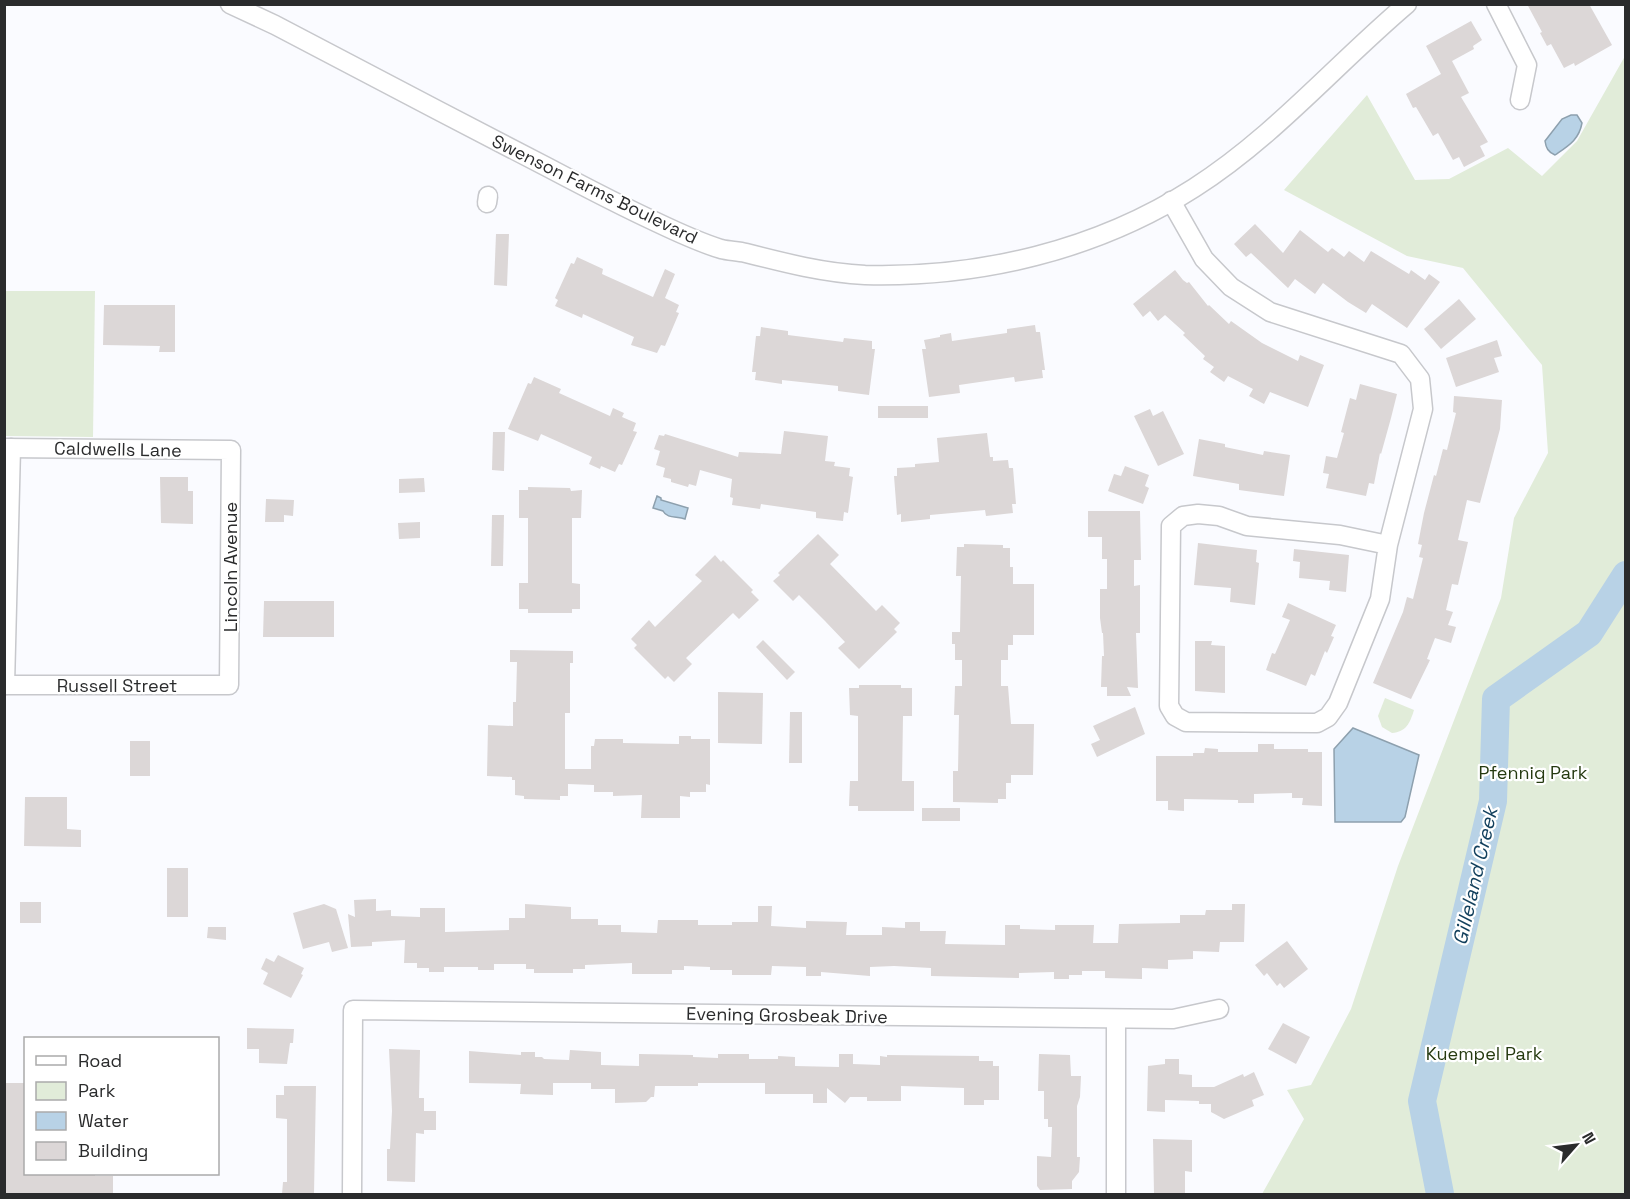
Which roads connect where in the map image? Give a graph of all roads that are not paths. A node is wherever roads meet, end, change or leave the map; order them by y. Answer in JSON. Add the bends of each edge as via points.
{"nodes":[{"id":1,"x":230,"y":4,"type":"edge"},
{"id":2,"x":1407,"y":4,"type":"edge"},
{"id":3,"x":1496,"y":4,"type":"edge"},
{"id":4,"x":1520,"y":100,"type":"dead end"},
{"id":5,"x":1171,"y":201,"type":"junction"},
{"id":6,"x":8,"y":448,"type":"edge"},
{"id":7,"x":231,"y":450,"type":"joint"},
{"id":8,"x":1388,"y":545,"type":"junction"},
{"id":9,"x":5,"y":685,"type":"edge"},
{"id":10,"x":229,"y":685,"type":"joint"},
{"id":11,"x":1219,"y":1010,"type":"dead end"},
{"id":12,"x":1116,"y":1019,"type":"junction"},
{"id":13,"x":352,"y":1194,"type":"edge"},
{"id":14,"x":1116,"y":1194,"type":"edge"}],
"edges":[{"from":1,"to":5,"type":"street","name":"Swenson Farms Boulevard","via":[[618,204],[694,239],[804,268],[862,275],[952,272],[1008,264],[1075,244]]},
{"from":2,"to":5,"type":"street","name":"Swenson Farms Boulevard","via":[[1263,137]]},
{"from":3,"to":4,"type":"street","via":[[1527,65]]},
{"from":5,"to":8,"type":"street","via":[[1204,259],[1231,287],[1270,312],[1401,354],[1420,379],[1423,409]]},
{"from":6,"to":7,"type":"street","name":"Caldwells Lane"},
{"from":6,"to":9,"type":"street"},
{"from":7,"to":10,"type":"street","name":"Lincoln Avenue"},
{"from":8,"to":8,"type":"street","via":[[1380,599],[1338,703],[1328,717],[1317,723],[1186,722],[1175,716],[1169,706],[1172,526],[1183,516],[1198,513],[1247,526],[1340,535]]},
{"from":9,"to":10,"type":"street","name":"Russell Street"},
{"from":11,"to":12,"type":"street","name":"Evening Grosbeak Drive","via":[[1173,1019]]},
{"from":12,"to":13,"type":"street","name":"Evening Grosbeak Drive","via":[[353,1010]]},
{"from":12,"to":14,"type":"street"}]}
